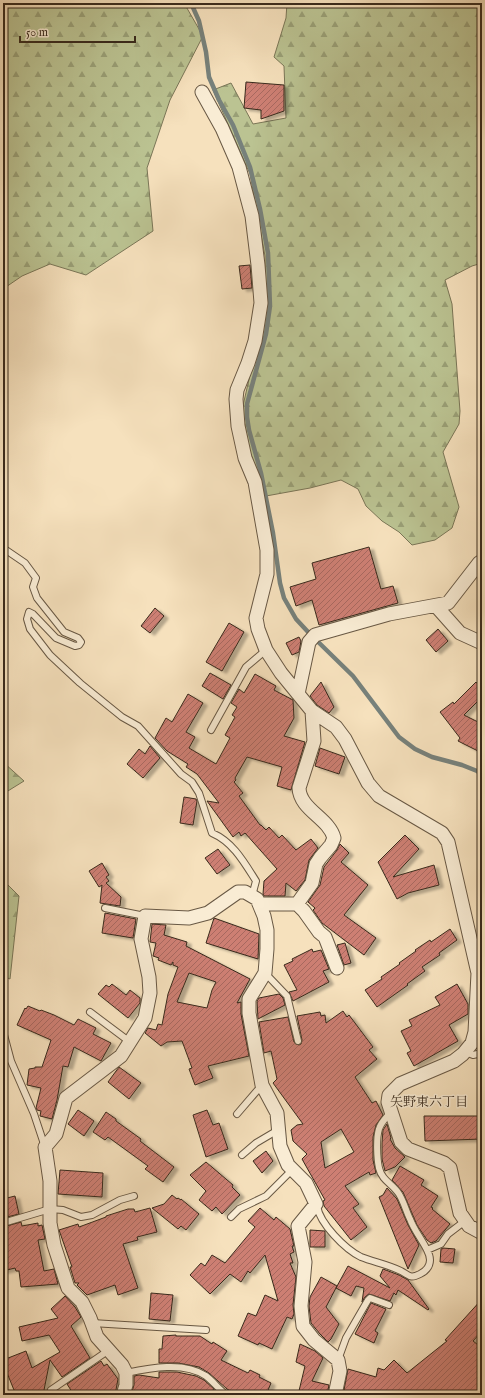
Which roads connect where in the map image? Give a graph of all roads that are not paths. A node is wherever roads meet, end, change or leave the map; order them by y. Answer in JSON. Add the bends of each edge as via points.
{"nodes":[{"id":1,"x":202,"y":92,"type":"dead end"},
{"id":2,"x":3,"y":548,"type":"edge"},
{"id":3,"x":482,"y":561,"type":"edge"},
{"id":4,"x":436,"y":606,"type":"junction"},
{"id":5,"x":482,"y":643,"type":"edge"},
{"id":6,"x":266,"y":650,"type":"junction"},
{"id":7,"x":298,"y":694,"type":"junction"},
{"id":8,"x":312,"y":711,"type":"junction"},
{"id":9,"x":211,"y":730,"type":"dead end"},
{"id":10,"x":256,"y":900,"type":"junction"},
{"id":11,"x":297,"y":904,"type":"junction"},
{"id":12,"x":105,"y":908,"type":"dead end"},
{"id":13,"x":145,"y":916,"type":"junction"},
{"id":14,"x":337,"y":968,"type":"dead end"},
{"id":15,"x":265,"y":973,"type":"junction"},
{"id":16,"x":3,"y":1006,"type":"edge"},
{"id":17,"x":90,"y":1012,"type":"dead end"},
{"id":18,"x":3,"y":1031,"type":"edge"},
{"id":19,"x":130,"y":1042,"type":"junction"},
{"id":20,"x":298,"y":1042,"type":"dead end"},
{"id":21,"x":465,"y":1052,"type":"junction"},
{"id":22,"x":482,"y":1053,"type":"edge"},
{"id":23,"x":262,"y":1085,"type":"junction"},
{"id":24,"x":391,"y":1112,"type":"junction"},
{"id":25,"x":237,"y":1114,"type":"dead end"},
{"id":26,"x":278,"y":1130,"type":"junction"},
{"id":27,"x":45,"y":1148,"type":"junction"},
{"id":28,"x":242,"y":1156,"type":"dead end"},
{"id":29,"x":292,"y":1169,"type":"junction"},
{"id":30,"x":134,"y":1196,"type":"dead end"},
{"id":31,"x":316,"y":1204,"type":"junction"},
{"id":32,"x":50,"y":1209,"type":"junction"},
{"id":33,"x":230,"y":1217,"type":"dead end"},
{"id":34,"x":465,"y":1221,"type":"junction"},
{"id":35,"x":3,"y":1223,"type":"edge"},
{"id":36,"x":482,"y":1234,"type":"edge"},
{"id":37,"x":427,"y":1250,"type":"junction"},
{"id":38,"x":389,"y":1305,"type":"dead end"},
{"id":39,"x":92,"y":1323,"type":"junction"},
{"id":40,"x":206,"y":1330,"type":"dead end"},
{"id":41,"x":109,"y":1350,"type":"junction"},
{"id":42,"x":338,"y":1360,"type":"junction"},
{"id":43,"x":126,"y":1373,"type":"junction"},
{"id":44,"x":51,"y":1390,"type":"dead end"},
{"id":45,"x":123,"y":1395,"type":"edge"},
{"id":46,"x":227,"y":1395,"type":"edge"},
{"id":47,"x":335,"y":1395,"type":"edge"}],
"edges":[{"from":1,"to":6,"type":"street","via":[[222,128],[239,167],[252,216],[258,264],[261,303],[255,341],[236,398],[238,426],[245,458],[255,482],[267,550],[267,574],[256,618]]},
{"from":2,"to":10,"type":"lane","via":[[25,563],[36,578],[33,586],[37,598],[64,632],[81,642],[75,646],[56,638],[34,614],[29,612],[27,619],[30,629],[50,655],[80,684],[122,717],[138,726],[181,774],[192,782],[199,793],[212,833],[220,836],[239,854],[256,881]]},
{"from":3,"to":4,"type":"street","via":[[448,603]]},
{"from":4,"to":5,"type":"street","via":[[460,633]]},
{"from":4,"to":7,"type":"street","via":[[389,614],[312,638]]},
{"from":6,"to":7,"type":"street"},
{"from":6,"to":9,"type":"lane","via":[[246,667]]},
{"from":7,"to":8,"type":"street"},
{"from":8,"to":11,"type":"street","via":[[314,741],[299,792],[314,813],[329,826],[334,838],[316,864],[312,883]]},
{"from":8,"to":21,"type":"street","via":[[336,727],[346,739],[368,783],[379,796],[442,834],[448,842],[478,973],[475,1032],[472,1043]]},
{"from":10,"to":11,"type":"street"},
{"from":10,"to":13,"type":"street","via":[[245,892],[238,892],[208,913],[189,918]]},
{"from":10,"to":15,"type":"street","via":[[264,916],[267,930]]},
{"from":11,"to":14,"type":"street","via":[[325,937]]},
{"from":12,"to":13,"type":"lane"},
{"from":13,"to":19,"type":"street","via":[[141,939],[148,977],[149,1002],[145,1018]]},
{"from":15,"to":20,"type":"lane","via":[[288,996]]},
{"from":15,"to":23,"type":"street","via":[[249,999],[248,1013]]},
{"from":16,"to":18,"type":"lane"},
{"from":17,"to":19,"type":"lane"},
{"from":18,"to":27,"type":"lane","via":[[11,1061],[34,1114]]},
{"from":19,"to":27,"type":"street","via":[[121,1056],[66,1098],[56,1134]]},
{"from":21,"to":22,"type":"lane","via":[[473,1055]]},
{"from":21,"to":24,"type":"street","via":[[454,1061],[400,1084],[389,1095]]},
{"from":23,"to":25,"type":"lane"},
{"from":23,"to":26,"type":"street","via":[[277,1114]]},
{"from":24,"to":34,"type":"street","via":[[401,1142],[408,1149],[444,1162],[450,1168],[460,1213]]},
{"from":24,"to":37,"type":"lane","via":[[379,1129],[380,1169],[383,1178],[399,1194]]},
{"from":26,"to":28,"type":"lane","via":[[256,1143]]},
{"from":26,"to":29,"type":"street","via":[[280,1146]]},
{"from":27,"to":32,"type":"street","via":[[50,1181]]},
{"from":29,"to":31,"type":"street","via":[[306,1183]]},
{"from":29,"to":33,"type":"lane","via":[[266,1196],[239,1209]]},
{"from":30,"to":32,"type":"lane","via":[[120,1200],[92,1215],[81,1217],[63,1210]]},
{"from":31,"to":37,"type":"lane","via":[[318,1214],[324,1223],[338,1239],[359,1256],[413,1277],[429,1266]]},
{"from":31,"to":42,"type":"street","via":[[298,1226],[305,1262],[301,1306],[303,1326],[314,1340]]},
{"from":32,"to":35,"type":"lane"},
{"from":32,"to":39,"type":"street","via":[[54,1245],[68,1288],[82,1302]]},
{"from":34,"to":36,"type":"street"},
{"from":34,"to":37,"type":"lane","via":[[448,1234],[441,1244]]},
{"from":38,"to":42,"type":"lane","via":[[370,1298],[368,1300],[346,1338]]},
{"from":39,"to":40,"type":"lane"},
{"from":39,"to":41,"type":"street","via":[[97,1337]]},
{"from":41,"to":43,"type":"street","via":[[122,1364]]},
{"from":41,"to":44,"type":"lane"},
{"from":42,"to":47,"type":"street","via":[[340,1371]]},
{"from":43,"to":45,"type":"street"},
{"from":43,"to":46,"type":"lane","via":[[170,1367],[192,1370],[204,1375]]}]}
